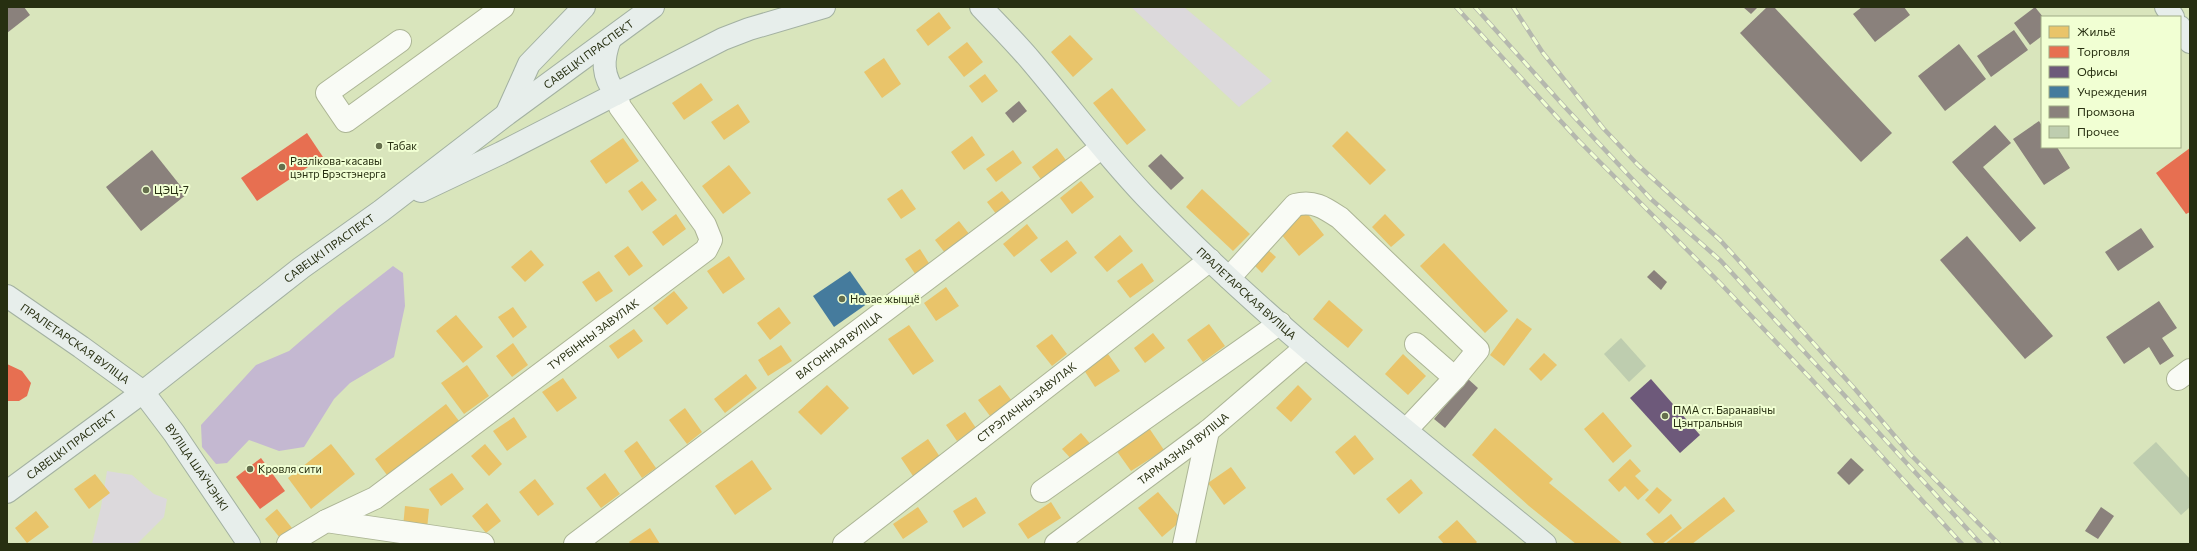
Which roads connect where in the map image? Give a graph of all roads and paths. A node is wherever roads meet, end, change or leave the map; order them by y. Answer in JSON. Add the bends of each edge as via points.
{"nodes":[{"id":1,"x":503,"y":7,"type":"edge"},
{"id":2,"x":584,"y":7,"type":"edge"},
{"id":3,"x":653,"y":7,"type":"edge"},
{"id":4,"x":824,"y":7,"type":"edge"},
{"id":5,"x":981,"y":7,"type":"edge"},
{"id":6,"x":2166,"y":7,"type":"edge"},
{"id":7,"x":2172,"y":16,"type":"edge"},
{"id":8,"x":2181,"y":28,"type":"edge"},
{"id":9,"x":610,"y":39,"type":"junction"},
{"id":10,"x":400,"y":41,"type":"dead end"},
{"id":11,"x":2190,"y":42,"type":"edge"},
{"id":12,"x":616,"y":94,"type":"junction"},
{"id":13,"x":507,"y":114,"type":"junction"},
{"id":14,"x":1102,"y":148,"type":"junction"},
{"id":15,"x":381,"y":211,"type":"junction"},
{"id":16,"x":1210,"y":260,"type":"junction"},
{"id":17,"x":1229,"y":278,"type":"junction"},
{"id":18,"x":7,"y":296,"type":"edge"},
{"id":19,"x":1280,"y":324,"type":"junction"},
{"id":20,"x":1416,"y":344,"type":"dead end"},
{"id":21,"x":1306,"y":347,"type":"junction"},
{"id":22,"x":1455,"y":378,"type":"junction"},
{"id":23,"x":143,"y":392,"type":"junction"},
{"id":24,"x":1406,"y":430,"type":"junction"},
{"id":25,"x":1208,"y":432,"type":"junction"},
{"id":26,"x":1042,"y":490,"type":"dead end"},
{"id":27,"x":7,"y":492,"type":"edge"},
{"id":28,"x":326,"y":521,"type":"junction"},
{"id":29,"x":249,"y":544,"type":"edge"},
{"id":30,"x":288,"y":544,"type":"edge"},
{"id":31,"x":483,"y":544,"type":"edge"},
{"id":32,"x":576,"y":544,"type":"edge"},
{"id":33,"x":844,"y":544,"type":"edge"},
{"id":34,"x":1056,"y":544,"type":"edge"},
{"id":35,"x":1184,"y":544,"type":"edge"},
{"id":36,"x":1545,"y":544,"type":"edge"}],
"edges":[{"from":1,"to":10,"type":"street","via":[[346,121],[326,93]]},
{"from":2,"to":13,"type":"main road","via":[[529,64]]},
{"from":3,"to":9,"type":"main road","name":"САВЕЦКІ ПРАСПЕКТ"},
{"from":4,"to":12,"type":"main road","via":[[723,39]]},
{"from":5,"to":14,"type":"main road","name":"ПРАЛЕТАРСКАЯ ВУЛІЦА","via":[[1031,61]]},
{"from":6,"to":7,"type":"main road"},
{"from":8,"to":11,"type":"main road"},
{"from":9,"to":12,"type":"main road","via":[[604,54],[603,67],[605,76]]},
{"from":9,"to":13,"type":"main road","name":"САВЕЦКІ ПРАСПЕКТ"},
{"from":12,"to":15,"type":"main road"},
{"from":12,"to":28,"type":"street","name":"ТУРБІННЫ ЗАВУЛАК","via":[[620,106],[705,225],[711,240],[706,250],[374,498]]},
{"from":13,"to":15,"type":"main road","name":"САВЕЦКІ ПРАСПЕКТ"},
{"from":14,"to":16,"type":"main road","name":"ПРАЛЕТАРСКАЯ ВУЛІЦА","via":[[1146,197]]},
{"from":14,"to":32,"type":"street","name":"ВАГОННАЯ ВУЛІЦА"},
{"from":15,"to":23,"type":"main road","name":"САВЕЦКІ ПРАСПЕКТ","via":[[301,268]]},
{"from":16,"to":17,"type":"main road","name":"ПРАЛЕТАРСКАЯ ВУЛІЦА"},
{"from":16,"to":33,"type":"street","name":"СТРЭЛАЧНЫ ЗАВУЛАК"},
{"from":17,"to":19,"type":"main road","name":"ПРАЛЕТАРСКАЯ ВУЛІЦА"},
{"from":17,"to":22,"type":"street","via":[[1295,205],[1318,204],[1340,218],[1478,350]]},
{"from":18,"to":23,"type":"main road","name":"ПРАЛЕТАРСКАЯ ВУЛІЦА","via":[[82,346]]},
{"from":19,"to":21,"type":"main road","name":"ПРАЛЕТАРСКАЯ ВУЛІЦА"},
{"from":19,"to":26,"type":"street"},
{"from":20,"to":22,"type":"street"},
{"from":21,"to":24,"type":"main road","name":"ПРАЛЕТАРСКАЯ ВУЛІЦА"},
{"from":21,"to":25,"type":"street","name":"ТАРМАЗНАЯ ВУЛІЦА"},
{"from":22,"to":24,"type":"street"},
{"from":23,"to":27,"type":"main road","name":"САВЕЦКІ ПРАСПЕКТ"},
{"from":23,"to":29,"type":"main road","name":"ВУЛІЦА ШАЎЧЭНКІ"},
{"from":24,"to":36,"type":"main road","name":"ПРАЛЕТАРСКАЯ ВУЛІЦА"},
{"from":25,"to":34,"type":"street","name":"ТАРМАЗНАЯ ВУЛІЦА"},
{"from":25,"to":35,"type":"street"},
{"from":28,"to":30,"type":"street","name":"ТУРБІННЫ ЗАВУЛАК"},
{"from":28,"to":31,"type":"street"}]}
